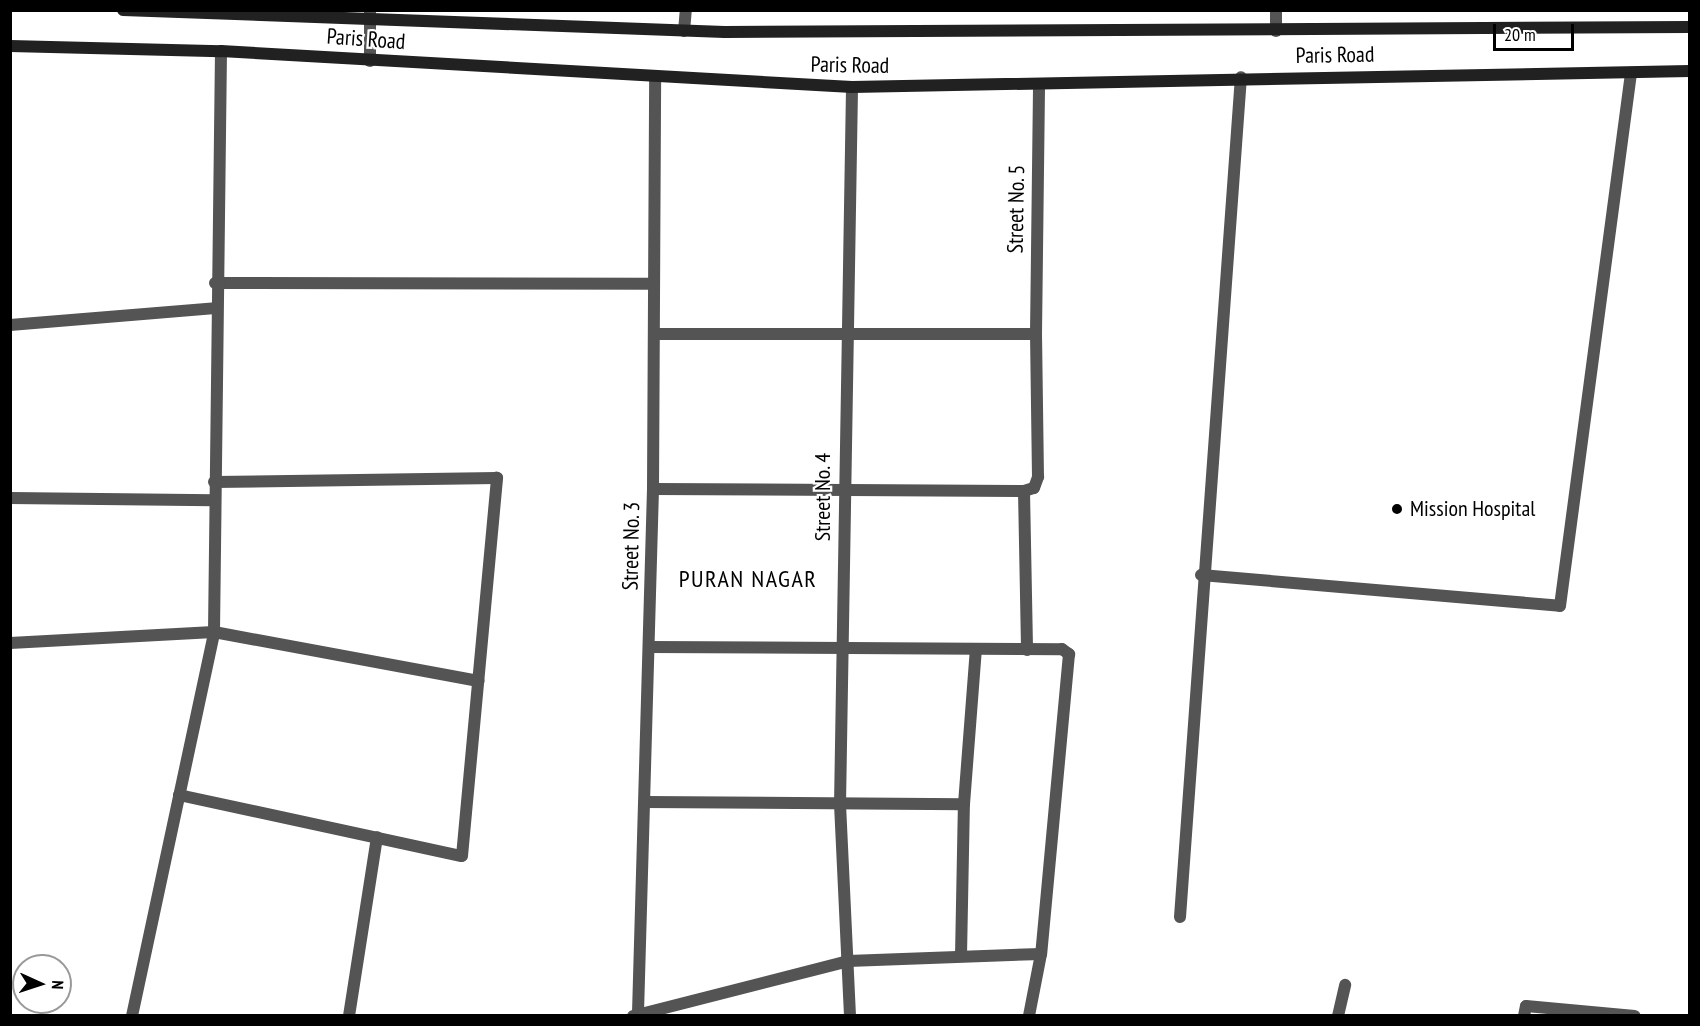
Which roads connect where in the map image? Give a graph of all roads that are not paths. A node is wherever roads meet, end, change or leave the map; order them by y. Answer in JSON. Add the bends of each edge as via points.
{"nodes":[{"id":1,"x":123,"y":10,"type":"edge"},
{"id":2,"x":686,"y":10,"type":"edge"},
{"id":3,"x":1276,"y":10,"type":"edge"},
{"id":4,"x":370,"y":15,"type":"edge"},
{"id":5,"x":1689,"y":27,"type":"edge"},
{"id":6,"x":684,"y":31,"type":"junction"},
{"id":7,"x":1276,"y":31,"type":"junction"},
{"id":8,"x":10,"y":46,"type":"edge"},
{"id":9,"x":221,"y":51,"type":"junction"},
{"id":10,"x":370,"y":61,"type":"junction"},
{"id":11,"x":1689,"y":71,"type":"edge"},
{"id":12,"x":1631,"y":73,"type":"junction"},
{"id":13,"x":1241,"y":77,"type":"junction"},
{"id":14,"x":655,"y":79,"type":"junction"},
{"id":15,"x":1039,"y":84,"type":"junction"},
{"id":16,"x":852,"y":87,"type":"junction"},
{"id":17,"x":215,"y":283,"type":"junction"},
{"id":18,"x":654,"y":284,"type":"junction"},
{"id":19,"x":215,"y":308,"type":"junction"},
{"id":20,"x":10,"y":325,"type":"edge"},
{"id":21,"x":654,"y":334,"type":"junction"},
{"id":22,"x":844,"y":334,"type":"junction"},
{"id":23,"x":1036,"y":334,"type":"junction"},
{"id":24,"x":214,"y":482,"type":"junction"},
{"id":25,"x":653,"y":489,"type":"junction"},
{"id":26,"x":845,"y":489,"type":"junction"},
{"id":27,"x":1024,"y":491,"type":"junction"},
{"id":28,"x":10,"y":498,"type":"edge"},
{"id":29,"x":214,"y":500,"type":"junction"},
{"id":30,"x":1201,"y":575,"type":"junction"},
{"id":31,"x":214,"y":632,"type":"junction"},
{"id":32,"x":10,"y":643,"type":"edge"},
{"id":33,"x":650,"y":647,"type":"junction"},
{"id":34,"x":843,"y":648,"type":"junction"},
{"id":35,"x":976,"y":649,"type":"junction"},
{"id":36,"x":1027,"y":650,"type":"junction"},
{"id":37,"x":478,"y":681,"type":"junction"},
{"id":38,"x":179,"y":795,"type":"junction"},
{"id":39,"x":646,"y":802,"type":"junction"},
{"id":40,"x":964,"y":804,"type":"junction"},
{"id":41,"x":840,"y":805,"type":"junction"},
{"id":42,"x":377,"y":837,"type":"junction"},
{"id":43,"x":1180,"y":917,"type":"dead end"},
{"id":44,"x":1041,"y":954,"type":"junction"},
{"id":45,"x":961,"y":956,"type":"junction"},
{"id":46,"x":848,"y":961,"type":"junction"},
{"id":47,"x":1345,"y":986,"type":"dead end"},
{"id":48,"x":636,"y":1014,"type":"edge"},
{"id":49,"x":132,"y":1016,"type":"edge"},
{"id":50,"x":349,"y":1016,"type":"edge"},
{"id":51,"x":850,"y":1016,"type":"edge"},
{"id":52,"x":1029,"y":1016,"type":"edge"},
{"id":53,"x":1338,"y":1016,"type":"edge"},
{"id":54,"x":1524,"y":1016,"type":"edge"},
{"id":55,"x":1635,"y":1016,"type":"edge"}],
"edges":[{"from":1,"to":4,"type":"main road","name":"Paris Road"},
{"from":2,"to":6,"type":"street"},
{"from":3,"to":7,"type":"street"},
{"from":4,"to":6,"type":"main road","name":"Paris Road"},
{"from":4,"to":10,"type":"street"},
{"from":5,"to":7,"type":"main road","name":"Paris Road"},
{"from":6,"to":7,"type":"main road","name":"Paris Road"},
{"from":8,"to":9,"type":"main road","name":"Paris Road"},
{"from":9,"to":10,"type":"main road","name":"Paris Road"},
{"from":9,"to":17,"type":"street"},
{"from":10,"to":14,"type":"main road","name":"Paris Road"},
{"from":11,"to":12,"type":"main road","name":"Paris Road"},
{"from":12,"to":13,"type":"main road","name":"Paris Road"},
{"from":12,"to":30,"type":"street","via":[[1560,606]]},
{"from":13,"to":15,"type":"main road","name":"Paris Road"},
{"from":13,"to":30,"type":"street"},
{"from":14,"to":16,"type":"main road","name":"Paris Road"},
{"from":14,"to":18,"type":"street","name":"Street No. 3"},
{"from":15,"to":16,"type":"main road","name":"Paris Road"},
{"from":15,"to":23,"type":"street","name":"Street No. 5"},
{"from":16,"to":22,"type":"street","name":"Street No. 4"},
{"from":17,"to":18,"type":"street"},
{"from":17,"to":19,"type":"street"},
{"from":18,"to":21,"type":"street","name":"Street No. 3"},
{"from":19,"to":20,"type":"street"},
{"from":19,"to":24,"type":"street"},
{"from":21,"to":22,"type":"street"},
{"from":21,"to":25,"type":"street","name":"Street No. 3"},
{"from":22,"to":23,"type":"street"},
{"from":22,"to":26,"type":"street","name":"Street No. 4"},
{"from":23,"to":27,"type":"street","name":"Street No. 5","via":[[1038,477],[1034,488]]},
{"from":24,"to":29,"type":"street"},
{"from":24,"to":37,"type":"street","via":[[497,478]]},
{"from":25,"to":26,"type":"street"},
{"from":25,"to":33,"type":"street","name":"Street No. 3"},
{"from":26,"to":27,"type":"street"},
{"from":26,"to":34,"type":"street","name":"Street No. 4"},
{"from":27,"to":36,"type":"street"},
{"from":28,"to":29,"type":"street"},
{"from":29,"to":31,"type":"street"},
{"from":30,"to":43,"type":"street"},
{"from":31,"to":32,"type":"street"},
{"from":31,"to":37,"type":"street"},
{"from":31,"to":38,"type":"street"},
{"from":33,"to":34,"type":"street"},
{"from":33,"to":39,"type":"street","name":"Street No. 3"},
{"from":34,"to":35,"type":"street"},
{"from":34,"to":41,"type":"street","name":"Street No. 4"},
{"from":35,"to":36,"type":"street"},
{"from":35,"to":40,"type":"street"},
{"from":36,"to":44,"type":"street","via":[[1062,650],[1071,665]]},
{"from":37,"to":42,"type":"street","via":[[462,856]]},
{"from":38,"to":42,"type":"street"},
{"from":38,"to":49,"type":"street"},
{"from":39,"to":41,"type":"street"},
{"from":39,"to":48,"type":"street","name":"Street No. 3"},
{"from":40,"to":41,"type":"street"},
{"from":40,"to":45,"type":"street"},
{"from":41,"to":46,"type":"street","name":"Street No. 4"},
{"from":42,"to":50,"type":"street"},
{"from":44,"to":45,"type":"street"},
{"from":44,"to":52,"type":"street"},
{"from":45,"to":46,"type":"street"},
{"from":46,"to":48,"type":"street"},
{"from":46,"to":51,"type":"street","name":"Street No. 4"},
{"from":47,"to":53,"type":"street"},
{"from":54,"to":55,"type":"street","via":[[1526,1006]]}]}
